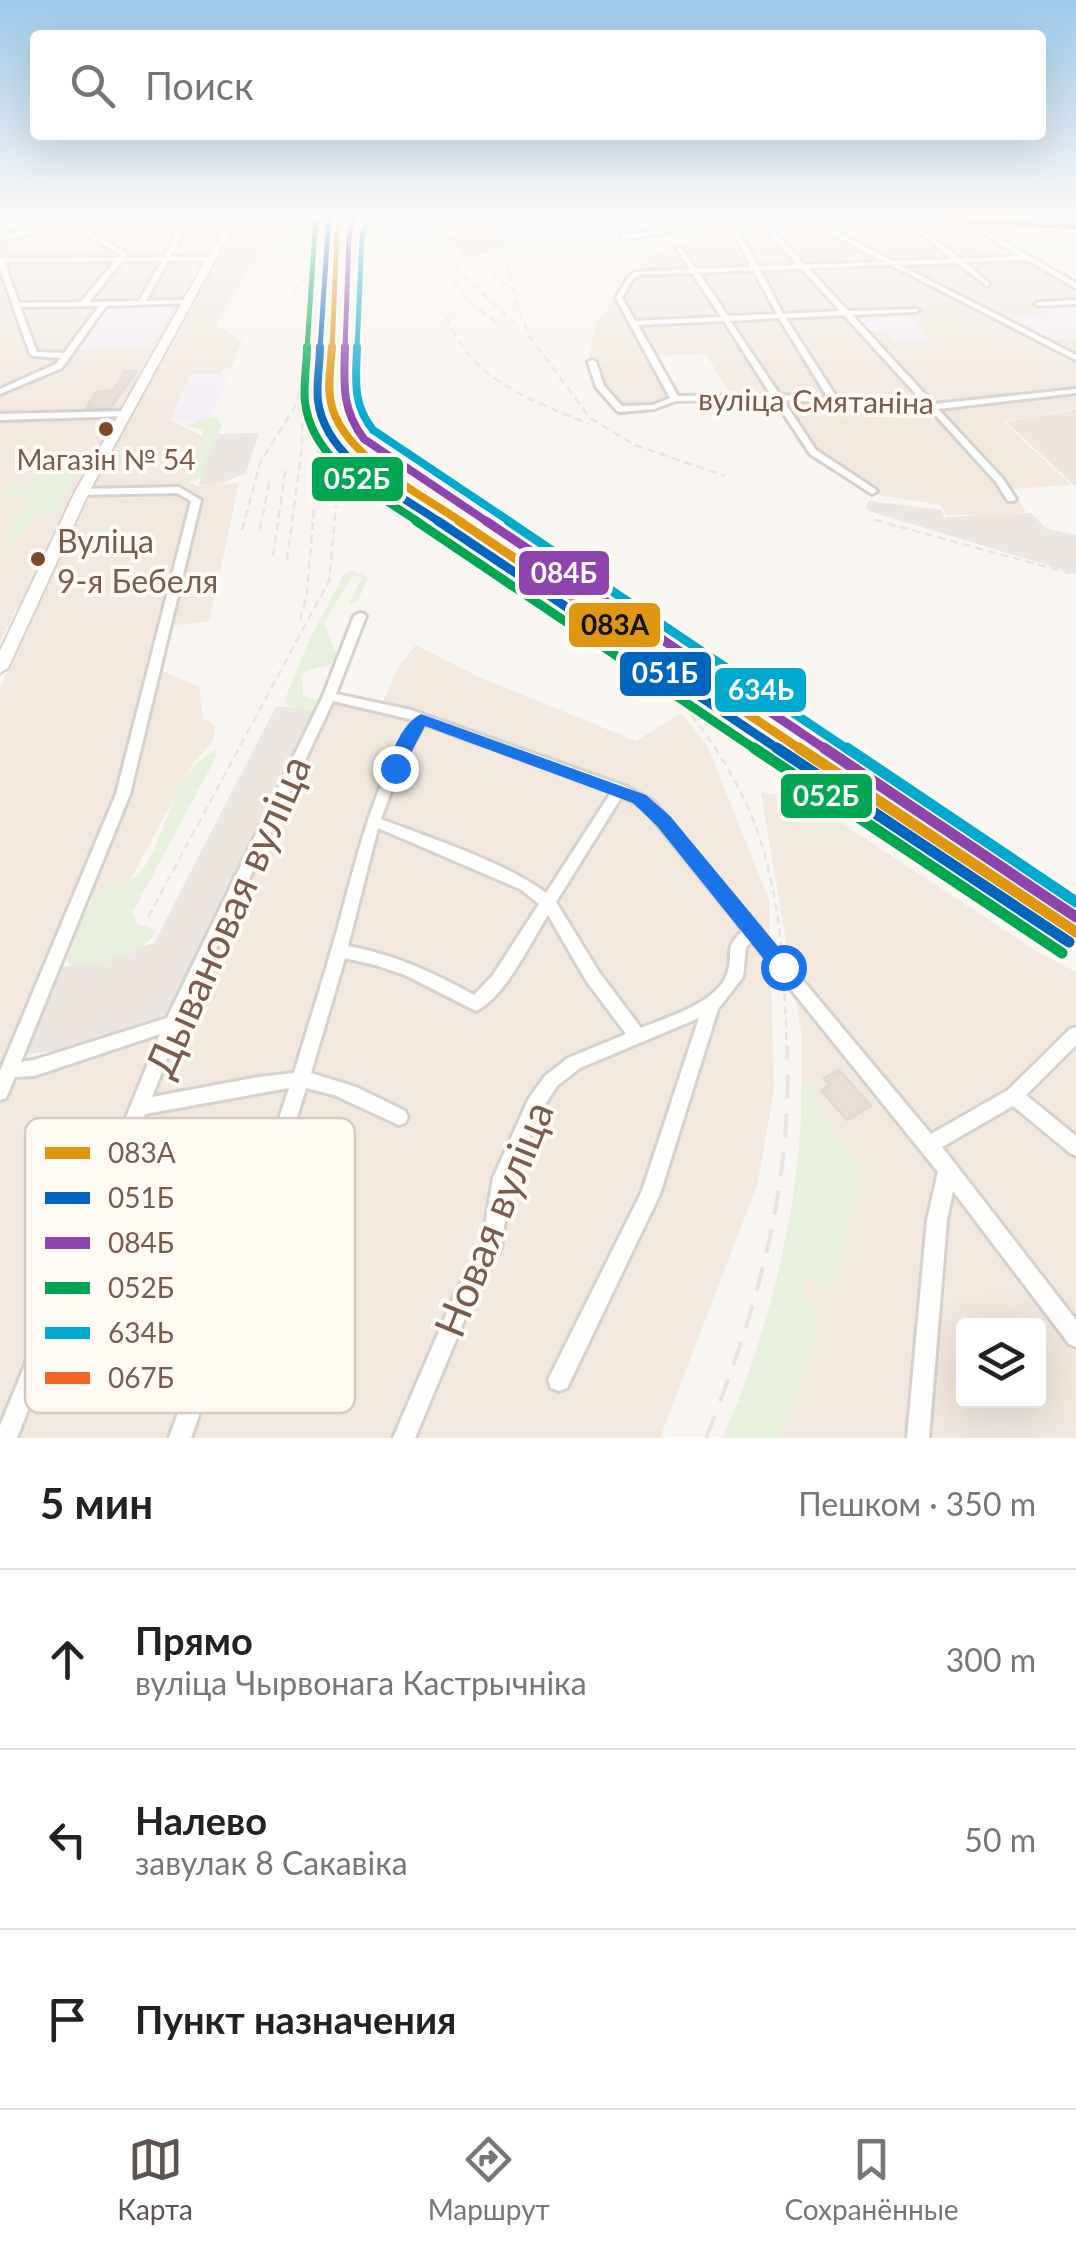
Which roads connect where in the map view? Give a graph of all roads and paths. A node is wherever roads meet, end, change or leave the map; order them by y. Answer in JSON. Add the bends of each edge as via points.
{"nodes":[{"id":1,"x":9,"y":283,"type":"edge"},
{"id":2,"x":99,"y":283,"type":"edge"},
{"id":3,"x":153,"y":283,"type":"edge"},
{"id":4,"x":197,"y":283,"type":"edge"},
{"id":5,"x":628,"y":283,"type":"edge"},
{"id":6,"x":701,"y":283,"type":"edge"},
{"id":7,"x":762,"y":283,"type":"edge"},
{"id":8,"x":820,"y":283,"type":"edge"},
{"id":9,"x":933,"y":283,"type":"edge"},
{"id":10,"x":142,"y":302,"type":"junction"},
{"id":11,"x":186,"y":302,"type":"junction"},
{"id":12,"x":1076,"y":302,"type":"edge"},
{"id":13,"x":84,"y":303,"type":"junction"},
{"id":14,"x":104,"y":303,"type":"junction"},
{"id":15,"x":1038,"y":304,"type":"dead end"},
{"id":16,"x":18,"y":305,"type":"junction"},
{"id":17,"x":915,"y":310,"type":"dead end"},
{"id":18,"x":847,"y":313,"type":"junction"},
{"id":19,"x":782,"y":316,"type":"junction"},
{"id":20,"x":722,"y":318,"type":"junction"},
{"id":21,"x":632,"y":323,"type":"junction"},
{"id":22,"x":68,"y":356,"type":"junction"},
{"id":23,"x":1076,"y":358,"type":"edge"},
{"id":24,"x":592,"y":362,"type":"dead end"},
{"id":25,"x":1076,"y":391,"type":"edge"},
{"id":26,"x":0,"y":392,"type":"edge"},
{"id":27,"x":776,"y":397,"type":"junction"},
{"id":28,"x":675,"y":400,"type":"junction"},
{"id":29,"x":835,"y":402,"type":"junction"},
{"id":30,"x":930,"y":407,"type":"junction"},
{"id":31,"x":124,"y":414,"type":"junction"},
{"id":32,"x":0,"y":417,"type":"edge"},
{"id":33,"x":872,"y":491,"type":"dead end"},
{"id":34,"x":82,"y":492,"type":"junction"},
{"id":35,"x":1011,"y":499,"type":"dead end"},
{"id":36,"x":360,"y":616,"type":"dead end"},
{"id":37,"x":0,"y":668,"type":"edge"},
{"id":38,"x":328,"y":696,"type":"junction"},
{"id":39,"x":421,"y":719,"type":"junction"},
{"id":40,"x":620,"y":790,"type":"junction"},
{"id":41,"x":376,"y":822,"type":"junction"},
{"id":42,"x":548,"y":902,"type":"junction"},
{"id":43,"x":751,"y":932,"type":"junction"},
{"id":44,"x":339,"y":950,"type":"junction"},
{"id":45,"x":711,"y":1006,"type":"junction"},
{"id":46,"x":173,"y":1023,"type":"junction"},
{"id":47,"x":636,"y":1034,"type":"junction"},
{"id":48,"x":1076,"y":1034,"type":"edge"},
{"id":49,"x":11,"y":1070,"type":"junction"},
{"id":50,"x":298,"y":1080,"type":"junction"},
{"id":51,"x":0,"y":1092,"type":"edge"},
{"id":52,"x":1014,"y":1096,"type":"junction"},
{"id":53,"x":142,"y":1106,"type":"junction"},
{"id":54,"x":137,"y":1118,"type":"edge"},
{"id":55,"x":285,"y":1118,"type":"edge"},
{"id":56,"x":399,"y":1118,"type":"dead end"},
{"id":57,"x":929,"y":1144,"type":"junction"},
{"id":58,"x":1076,"y":1147,"type":"edge"},
{"id":59,"x":948,"y":1170,"type":"junction"},
{"id":60,"x":1076,"y":1338,"type":"edge"},
{"id":61,"x":558,"y":1380,"type":"dead end"},
{"id":62,"x":25,"y":1392,"type":"edge"},
{"id":63,"x":188,"y":1413,"type":"edge"},
{"id":64,"x":6,"y":1438,"type":"edge"},
{"id":65,"x":180,"y":1438,"type":"edge"},
{"id":66,"x":404,"y":1438,"type":"edge"},
{"id":67,"x":918,"y":1438,"type":"edge"}],
"edges":[{"from":1,"to":16,"type":"street"},
{"from":2,"to":13,"type":"street"},
{"from":3,"to":10,"type":"street"},
{"from":4,"to":11,"type":"main road"},
{"from":5,"to":21,"type":"street","via":[[618,294]]},
{"from":6,"to":20,"type":"street"},
{"from":7,"to":19,"type":"street"},
{"from":8,"to":18,"type":"street"},
{"from":9,"to":23,"type":"street"},
{"from":10,"to":11,"type":"street"},
{"from":10,"to":14,"type":"street"},
{"from":11,"to":31,"type":"main road"},
{"from":12,"to":15,"type":"street"},
{"from":13,"to":14,"type":"street"},
{"from":13,"to":16,"type":"street"},
{"from":14,"to":22,"type":"street"},
{"from":16,"to":22,"type":"street","via":[[34,354]]},
{"from":17,"to":18,"type":"street"},
{"from":18,"to":19,"type":"street"},
{"from":18,"to":30,"type":"street"},
{"from":19,"to":20,"type":"street"},
{"from":19,"to":29,"type":"street"},
{"from":20,"to":21,"type":"street"},
{"from":20,"to":27,"type":"street"},
{"from":21,"to":28,"type":"street"},
{"from":22,"to":26,"type":"street","via":[[53,370]]},
{"from":24,"to":28,"type":"street","name":"вуліца Смятаніна","via":[[615,407]]},
{"from":25,"to":30,"type":"street","name":"вуліца Смятаніна"},
{"from":27,"to":28,"type":"street","name":"вуліца Смятаніна"},
{"from":27,"to":29,"type":"street","name":"вуліца Смятаніна"},
{"from":27,"to":33,"type":"street","via":[[813,452]]},
{"from":29,"to":30,"type":"street","name":"вуліца Смятаніна"},
{"from":30,"to":35,"type":"street"},
{"from":31,"to":32,"type":"street"},
{"from":31,"to":34,"type":"main road"},
{"from":34,"to":37,"type":"main road"},
{"from":34,"to":49,"type":"street","via":[[170,489],[196,500],[123,794]]},
{"from":36,"to":38,"type":"street","name":"Дывановая вуліца"},
{"from":38,"to":39,"type":"street"},
{"from":38,"to":46,"type":"street","name":"Дывановая вуліца"},
{"from":39,"to":40,"type":"street"},
{"from":39,"to":41,"type":"street"},
{"from":40,"to":42,"type":"street"},
{"from":40,"to":43,"type":"street","via":[[664,821]]},
{"from":41,"to":42,"type":"street","via":[[486,866]]},
{"from":41,"to":44,"type":"street"},
{"from":42,"to":44,"type":"street","via":[[476,1004],[440,983]]},
{"from":42,"to":47,"type":"street"},
{"from":43,"to":45,"type":"street","via":[[738,945],[735,977]]},
{"from":43,"to":57,"type":"street"},
{"from":44,"to":50,"type":"street"},
{"from":45,"to":47,"type":"street","name":"Новая вуліца"},
{"from":45,"to":61,"type":"street","via":[[652,1194]]},
{"from":46,"to":49,"type":"street"},
{"from":46,"to":53,"type":"street","name":"Дывановая вуліца"},
{"from":47,"to":66,"type":"street","name":"Новая вуліца","via":[[574,1062],[535,1104],[502,1178],[490,1248]]},
{"from":48,"to":52,"type":"street"},
{"from":49,"to":51,"type":"street"},
{"from":50,"to":53,"type":"street"},
{"from":50,"to":55,"type":"street"},
{"from":50,"to":56,"type":"street","via":[[332,1086]]},
{"from":52,"to":57,"type":"street"},
{"from":52,"to":58,"type":"street"},
{"from":53,"to":54,"type":"street","name":"Дывановая вуліца"},
{"from":57,"to":59,"type":"street"},
{"from":59,"to":60,"type":"street"},
{"from":59,"to":67,"type":"street","via":[[937,1220]]},
{"from":62,"to":64,"type":"street","name":"Дывановая вуліца"},
{"from":63,"to":65,"type":"street"}]}
